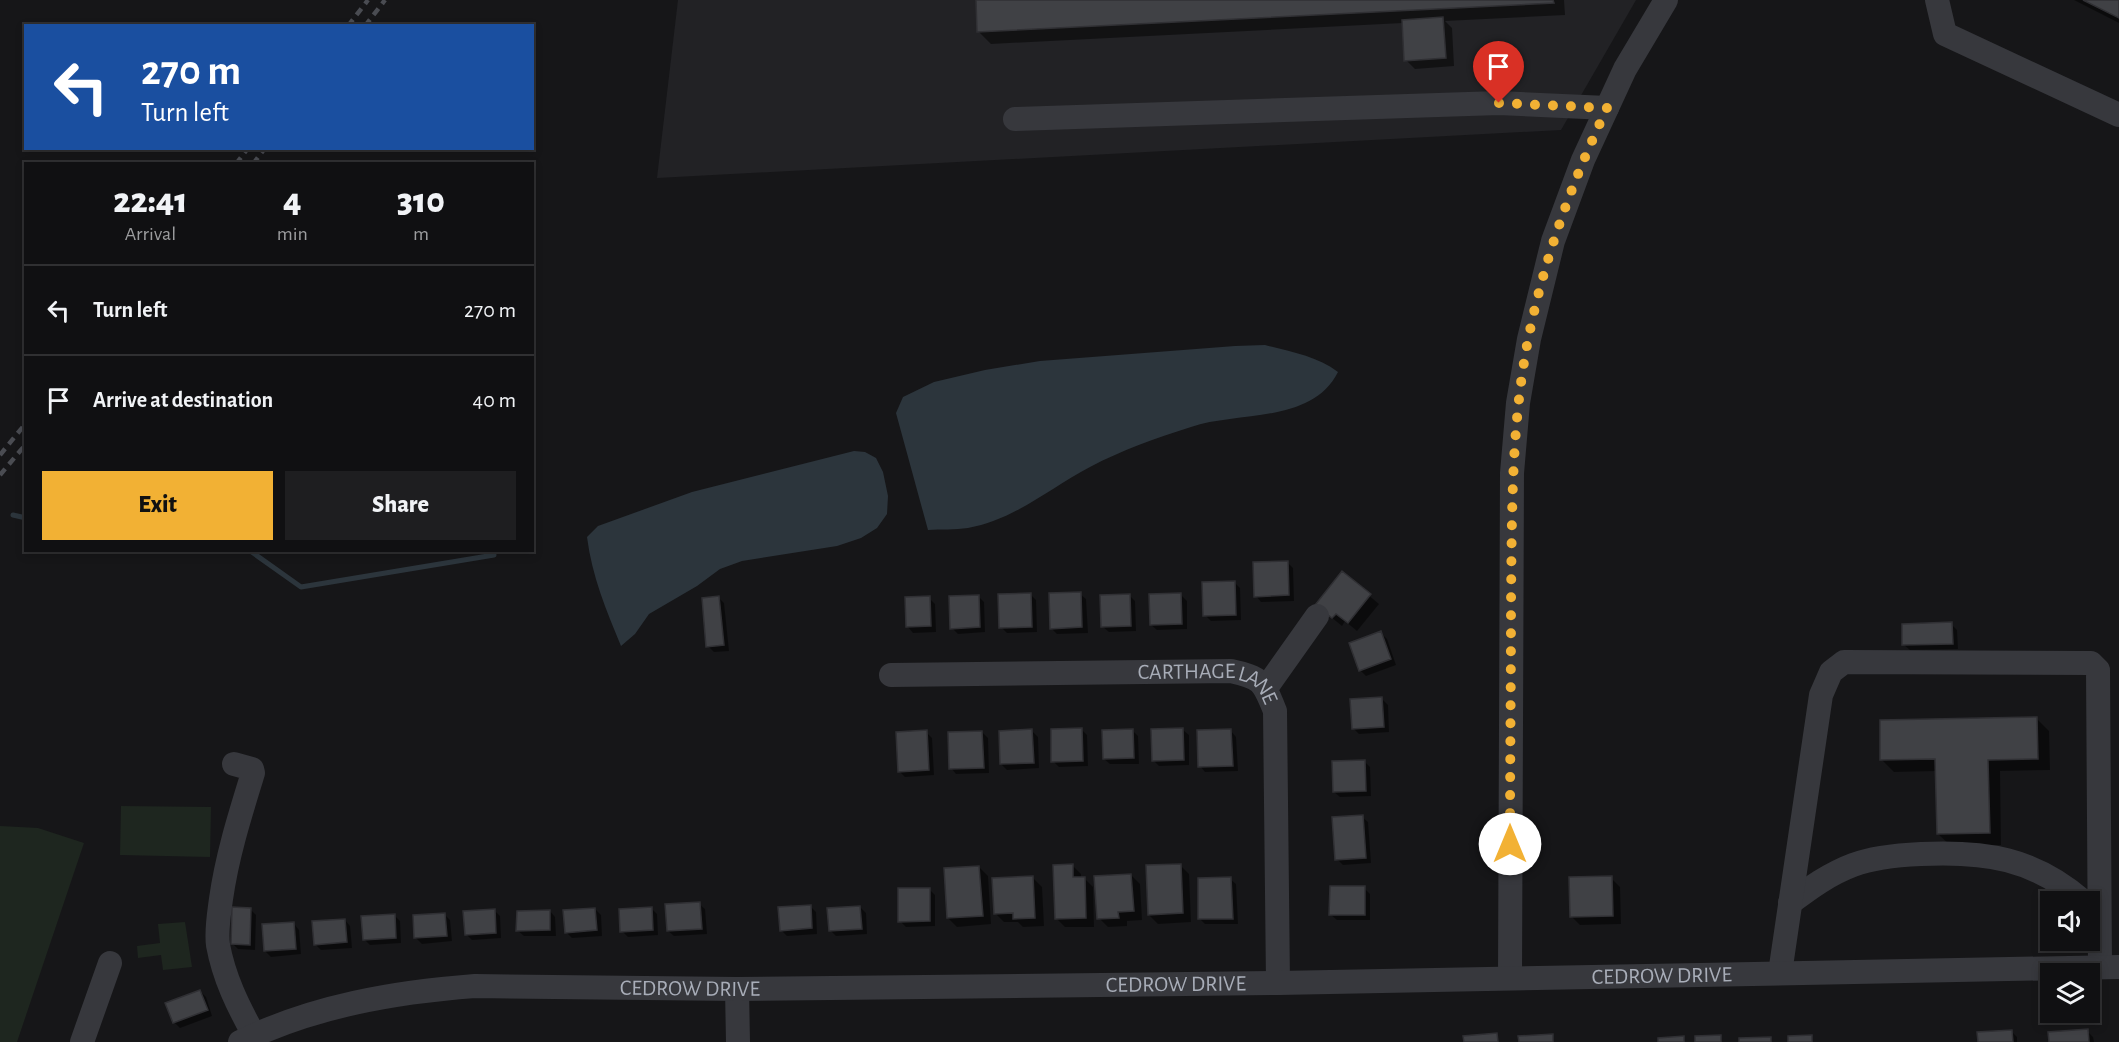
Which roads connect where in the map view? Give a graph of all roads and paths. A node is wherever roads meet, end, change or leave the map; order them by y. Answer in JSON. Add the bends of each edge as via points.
{"nodes":[{"id":1,"x":1666,"y":0,"type":"edge"},
{"id":2,"x":1937,"y":0,"type":"edge"},
{"id":3,"x":1607,"y":108,"type":"junction"},
{"id":4,"x":2119,"y":115,"type":"edge"},
{"id":5,"x":1015,"y":119,"type":"dead end"},
{"id":6,"x":1317,"y":616,"type":"dead end"},
{"id":7,"x":891,"y":675,"type":"dead end"},
{"id":8,"x":1266,"y":688,"type":"junction"},
{"id":9,"x":234,"y":764,"type":"dead end"},
{"id":10,"x":2071,"y":891,"type":"edge"},
{"id":11,"x":2092,"y":891,"type":"edge"},
{"id":12,"x":1790,"y":903,"type":"junction"},
{"id":13,"x":2100,"y":936,"type":"edge"},
{"id":14,"x":110,"y":963,"type":"dead end"},
{"id":15,"x":2110,"y":967,"type":"edge"},
{"id":16,"x":1780,"y":973,"type":"junction"},
{"id":17,"x":1510,"y":977,"type":"junction"},
{"id":18,"x":1278,"y":982,"type":"junction"},
{"id":19,"x":737,"y":989,"type":"junction"},
{"id":20,"x":247,"y":1039,"type":"edge"},
{"id":21,"x":82,"y":1042,"type":"edge"},
{"id":22,"x":738,"y":1042,"type":"edge"}],
"edges":[{"from":1,"to":3,"type":"street"},
{"from":2,"to":4,"type":"street","via":[[1945,34]]},
{"from":3,"to":5,"type":"street","via":[[1499,103]]},
{"from":3,"to":17,"type":"street","via":[[1553,241],[1528,339],[1518,403],[1512,473]]},
{"from":6,"to":8,"type":"street"},
{"from":7,"to":8,"type":"street","name":"CARTHAGE LANE","via":[[1231,670],[1254,676]]},
{"from":8,"to":18,"type":"street","name":"CARTHAGE LANE","via":[[1275,711]]},
{"from":9,"to":20,"type":"street","via":[[252,768],[253,773],[224,879],[218,942]]},
{"from":10,"to":12,"type":"street","via":[[2040,871],[2011,861],[1979,854],[1938,853],[1897,855],[1854,865],[1816,883]]},
{"from":11,"to":12,"type":"street","via":[[2098,670],[2091,663],[1844,662],[1832,672],[1821,695]]},
{"from":12,"to":16,"type":"street"},
{"from":13,"to":15,"type":"street"},
{"from":14,"to":21,"type":"street"},
{"from":15,"to":16,"type":"street","name":"CEDROW DRIVE"},
{"from":16,"to":17,"type":"street","name":"CEDROW DRIVE"},
{"from":17,"to":18,"type":"street","name":"CEDROW DRIVE"},
{"from":18,"to":19,"type":"street","name":"CEDROW DRIVE"},
{"from":19,"to":20,"type":"street","name":"CEDROW DRIVE","via":[[475,986],[432,989],[378,997],[315,1013]]},
{"from":19,"to":22,"type":"street"}]}
